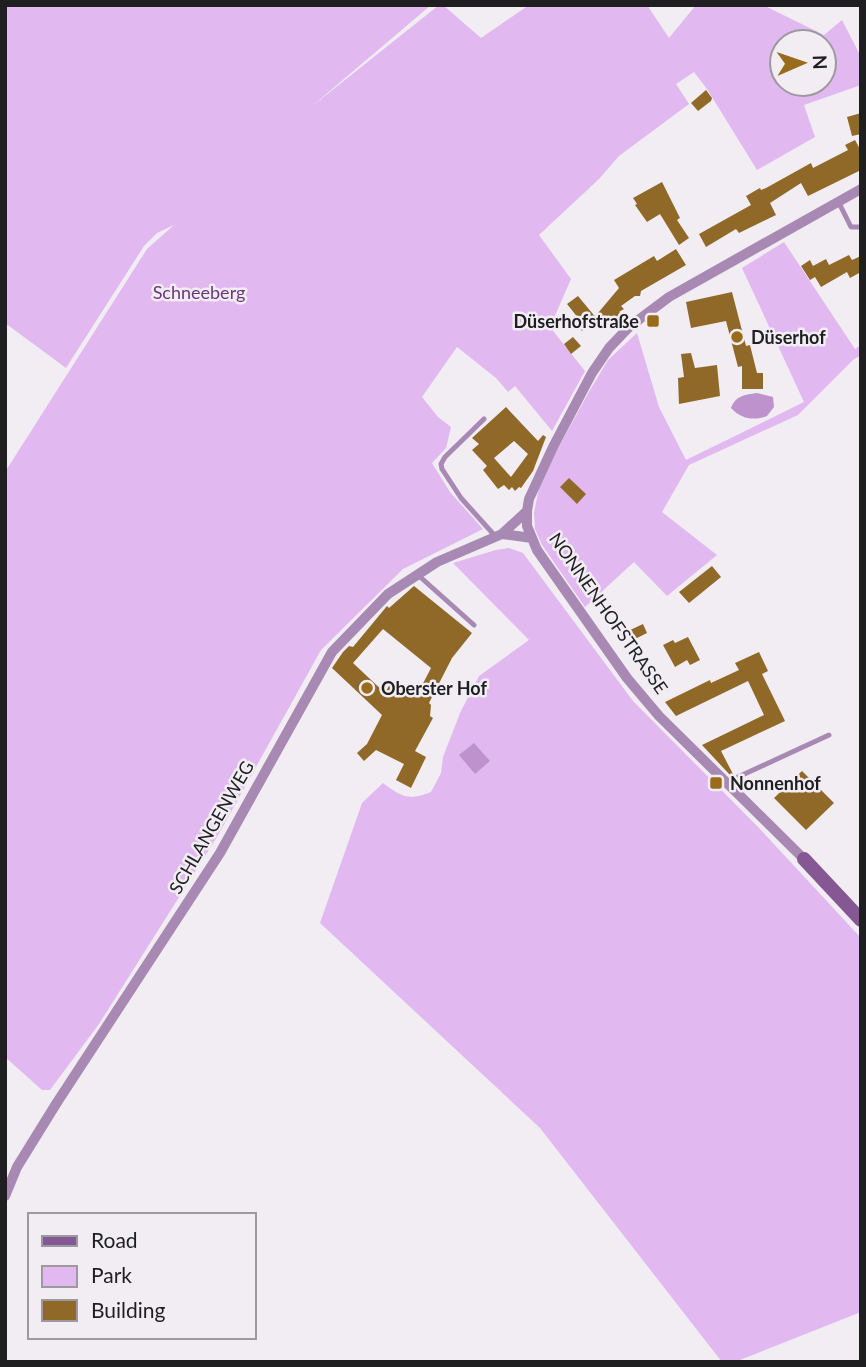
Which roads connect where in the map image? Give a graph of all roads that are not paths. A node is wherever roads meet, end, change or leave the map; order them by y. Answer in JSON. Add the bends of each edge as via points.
{"nodes":[{"id":1,"x":861,"y":189,"type":"edge"},
{"id":2,"x":839,"y":202,"type":"junction"},
{"id":3,"x":861,"y":227,"type":"edge"},
{"id":4,"x":484,"y":419,"type":"dead end"},
{"id":5,"x":527,"y":511,"type":"junction"},
{"id":6,"x":499,"y":535,"type":"junction"},
{"id":7,"x":532,"y":538,"type":"junction"},
{"id":8,"x":418,"y":575,"type":"junction"},
{"id":9,"x":474,"y":625,"type":"dead end"},
{"id":10,"x":829,"y":735,"type":"dead end"},
{"id":11,"x":725,"y":783,"type":"junction"},
{"id":12,"x":804,"y":859,"type":"joint"},
{"id":13,"x":861,"y":920,"type":"edge"},
{"id":14,"x":5,"y":1196,"type":"edge"}],
"edges":[{"from":1,"to":2,"type":"street"},
{"from":2,"to":3,"type":"lane","via":[[851,227]]},
{"from":2,"to":5,"type":"street","via":[[669,297],[629,327],[592,373],[553,447]]},
{"from":4,"to":6,"type":"lane","via":[[445,457],[442,468],[461,498]]},
{"from":5,"to":6,"type":"street"},
{"from":5,"to":7,"type":"street","name":"NONNENHOFSTRASSE"},
{"from":6,"to":7,"type":"street","name":"NONNENHOFSTRASSE"},
{"from":6,"to":8,"type":"street","name":"SCHLANGENWEG","via":[[436,562]]},
{"from":7,"to":11,"type":"street","name":"NONNENHOFSTRASSE","via":[[627,678]]},
{"from":8,"to":9,"type":"lane"},
{"from":8,"to":14,"type":"street","name":"SCHLANGENWEG","via":[[388,594],[332,652],[220,853],[56,1104],[17,1167]]},
{"from":10,"to":11,"type":"lane"},
{"from":11,"to":12,"type":"street","name":"NONNENHOFSTRASSE"},
{"from":12,"to":13,"type":"street","name":"NONNENHOFSTRASSE"}]}
